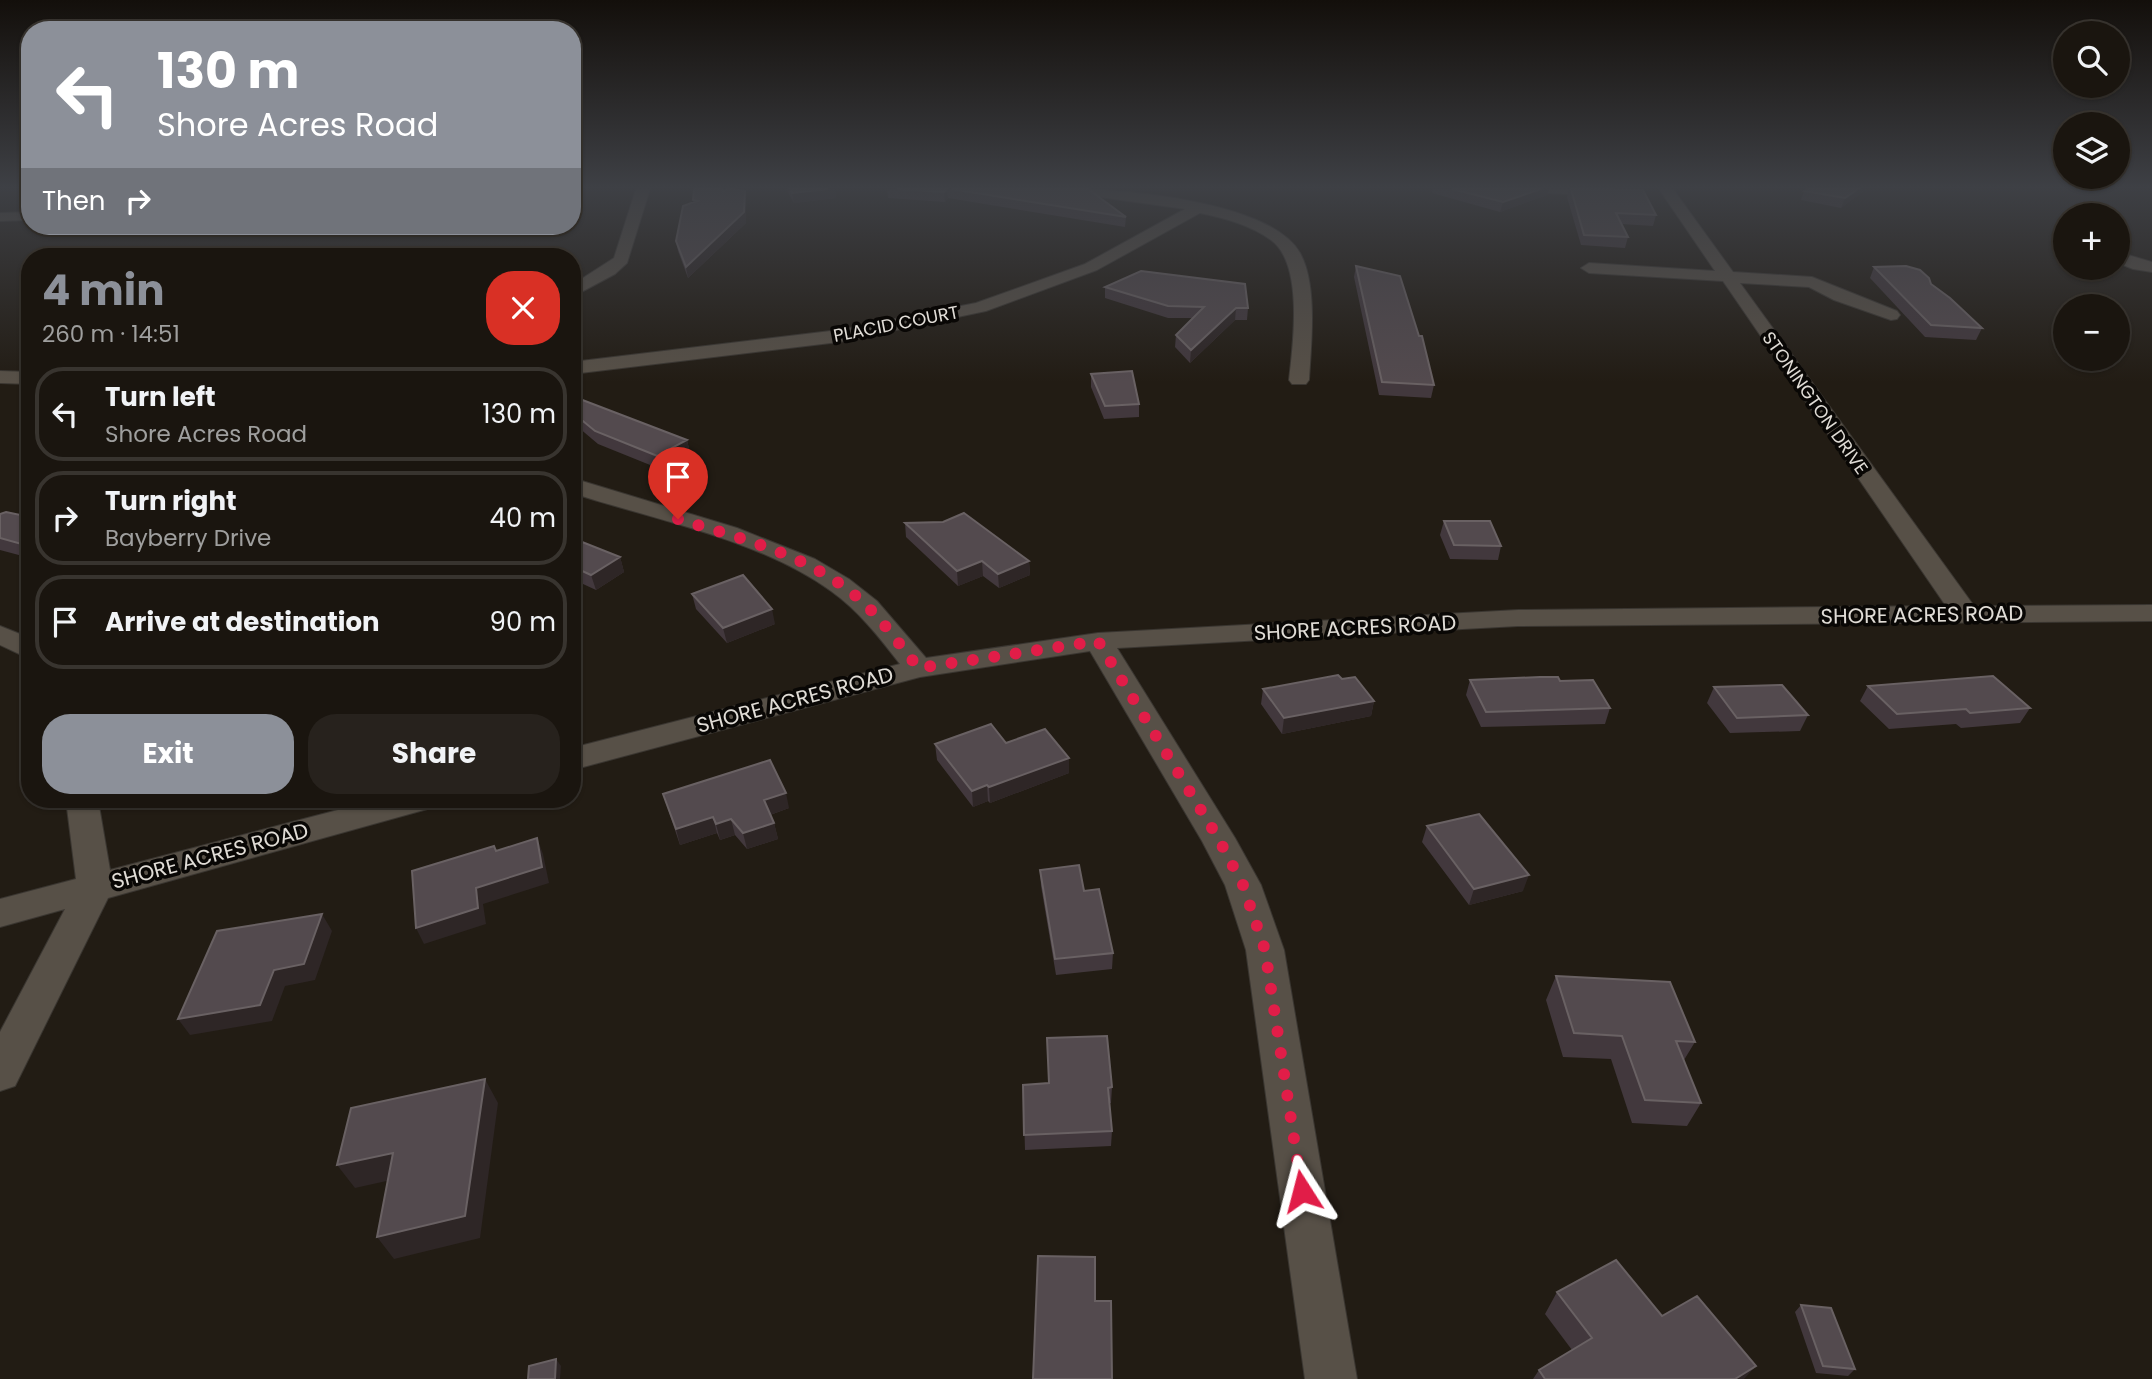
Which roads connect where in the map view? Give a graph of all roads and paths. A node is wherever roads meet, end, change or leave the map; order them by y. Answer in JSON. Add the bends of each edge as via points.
{"nodes":[{"id":1,"x":623,"y":253,"type":"edge"},
{"id":2,"x":1116,"y":253,"type":"edge"},
{"id":3,"x":1292,"y":253,"type":"edge"},
{"id":4,"x":1710,"y":253,"type":"edge"},
{"id":5,"x":2130,"y":262,"type":"edge"},
{"id":6,"x":2152,"y":267,"type":"edge"},
{"id":7,"x":1588,"y":268,"type":"dead end"},
{"id":8,"x":1726,"y":277,"type":"junction"},
{"id":9,"x":581,"y":286,"type":"edge"},
{"id":10,"x":1891,"y":315,"type":"dead end"},
{"id":11,"x":581,"y":367,"type":"edge"},
{"id":12,"x":0,"y":377,"type":"edge"},
{"id":13,"x":21,"y":378,"type":"edge"},
{"id":14,"x":1299,"y":380,"type":"dead end"},
{"id":15,"x":581,"y":488,"type":"edge"},
{"id":16,"x":2152,"y":613,"type":"edge"},
{"id":17,"x":1966,"y":615,"type":"junction"},
{"id":18,"x":0,"y":634,"type":"edge"},
{"id":19,"x":1098,"y":641,"type":"junction"},
{"id":20,"x":21,"y":645,"type":"edge"},
{"id":21,"x":919,"y":668,"type":"junction"},
{"id":22,"x":581,"y":757,"type":"edge"},
{"id":23,"x":83,"y":808,"type":"edge"},
{"id":24,"x":389,"y":808,"type":"edge"},
{"id":25,"x":95,"y":887,"type":"junction"},
{"id":26,"x":0,"y":913,"type":"edge"},
{"id":27,"x":0,"y":1073,"type":"edge"},
{"id":28,"x":1331,"y":1379,"type":"edge"}],
"edges":[{"from":1,"to":9,"type":"street","via":[[621,260]]},
{"from":2,"to":11,"type":"street","name":"PLACID COURT","via":[[1091,267],[980,307],[839,336]]},
{"from":3,"to":14,"type":"street","via":[[1304,338]]},
{"from":4,"to":8,"type":"street","name":"STONINGTON DRIVE"},
{"from":5,"to":6,"type":"street"},
{"from":7,"to":8,"type":"street"},
{"from":8,"to":10,"type":"street","via":[[1812,282]]},
{"from":8,"to":17,"type":"street","name":"STONINGTON DRIVE"},
{"from":12,"to":13,"type":"street"},
{"from":15,"to":21,"type":"street","via":[[794,559],[835,581],[867,606]]},
{"from":16,"to":17,"type":"street","name":"SHORE ACRES ROAD"},
{"from":17,"to":19,"type":"street","name":"SHORE ACRES ROAD","via":[[1518,618]]},
{"from":18,"to":20,"type":"street"},
{"from":19,"to":21,"type":"street","name":"SHORE ACRES ROAD"},
{"from":19,"to":28,"type":"street","via":[[1218,838],[1243,885],[1265,950]]},
{"from":21,"to":22,"type":"street","name":"SHORE ACRES ROAD"},
{"from":23,"to":25,"type":"street"},
{"from":24,"to":25,"type":"street","name":"SHORE ACRES ROAD"},
{"from":25,"to":26,"type":"street","name":"SHORE ACRES ROAD"},
{"from":25,"to":27,"type":"street"}]}
